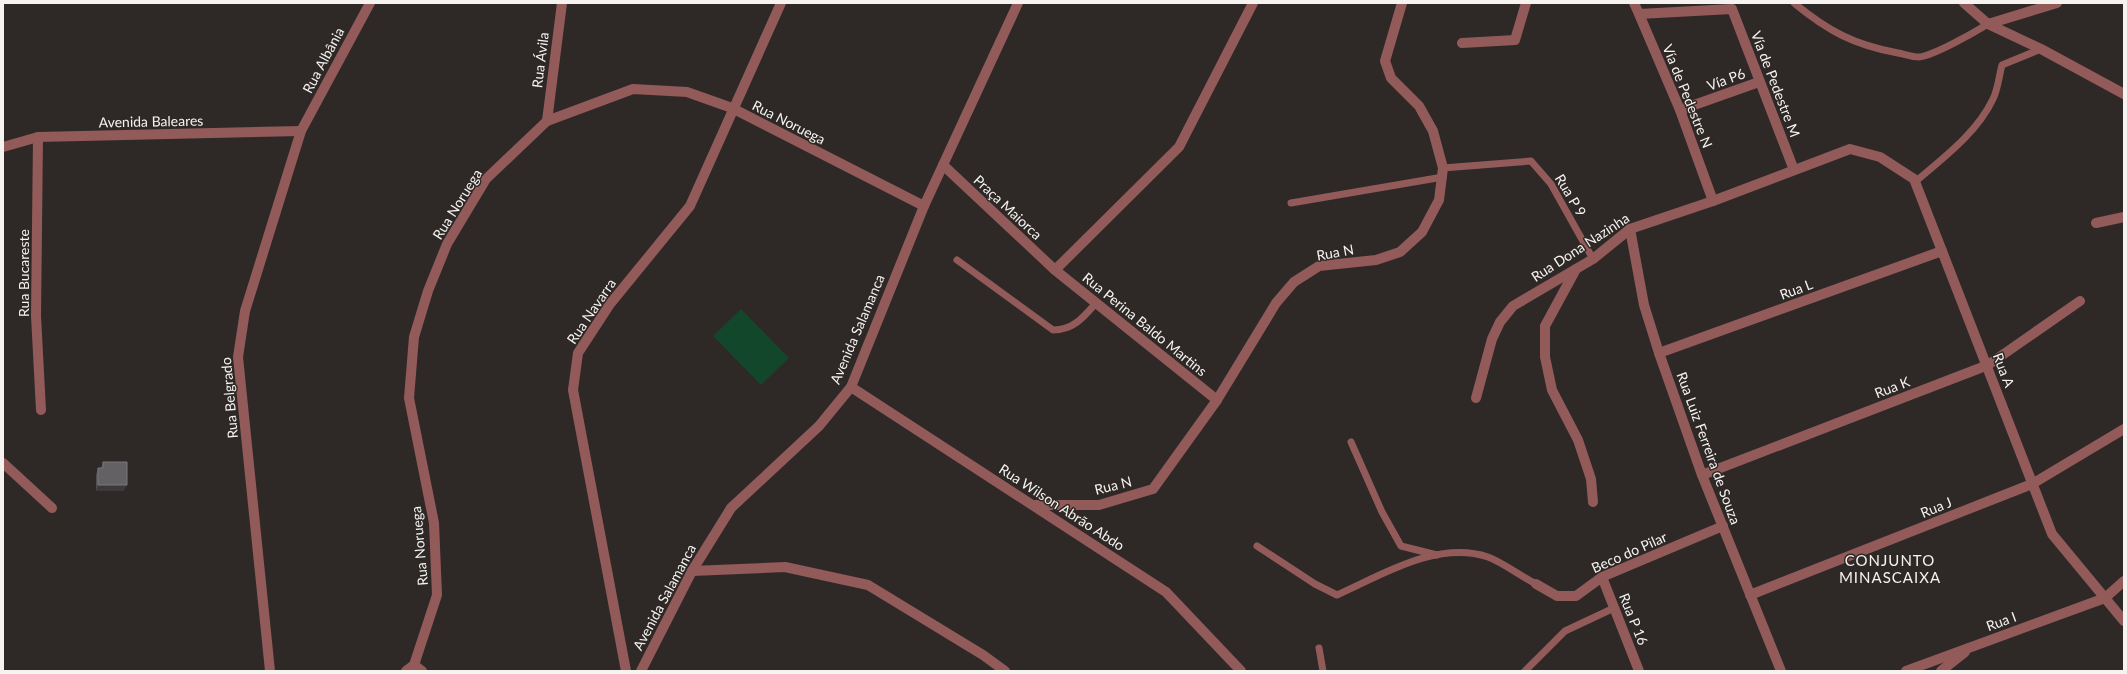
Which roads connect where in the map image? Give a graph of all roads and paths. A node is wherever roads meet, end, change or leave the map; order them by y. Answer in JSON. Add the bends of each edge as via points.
{"nodes":[{"id":1,"x":370,"y":3,"type":"edge"},
{"id":2,"x":562,"y":3,"type":"edge"},
{"id":3,"x":781,"y":3,"type":"edge"},
{"id":4,"x":1018,"y":3,"type":"edge"},
{"id":5,"x":1253,"y":3,"type":"edge"},
{"id":6,"x":1402,"y":3,"type":"edge"},
{"id":7,"x":1526,"y":3,"type":"edge"},
{"id":8,"x":1634,"y":3,"type":"edge"},
{"id":9,"x":1794,"y":3,"type":"edge"},
{"id":10,"x":1964,"y":3,"type":"edge"},
{"id":11,"x":2058,"y":3,"type":"edge"},
{"id":12,"x":1639,"y":14,"type":"junction"},
{"id":13,"x":1988,"y":24,"type":"junction"},
{"id":14,"x":1462,"y":43,"type":"dead end"},
{"id":15,"x":2041,"y":49,"type":"junction"},
{"id":16,"x":1759,"y":82,"type":"junction"},
{"id":17,"x":2124,"y":94,"type":"edge"},
{"id":18,"x":732,"y":108,"type":"junction"},
{"id":19,"x":1680,"y":110,"type":"junction"},
{"id":20,"x":547,"y":121,"type":"junction"},
{"id":21,"x":300,"y":131,"type":"junction"},
{"id":22,"x":38,"y":137,"type":"junction"},
{"id":23,"x":3,"y":147,"type":"edge"},
{"id":24,"x":1850,"y":149,"type":"joint"},
{"id":25,"x":943,"y":165,"type":"junction"},
{"id":26,"x":1794,"y":170,"type":"junction"},
{"id":27,"x":1443,"y":173,"type":"junction"},
{"id":28,"x":1915,"y":182,"type":"junction"},
{"id":29,"x":1714,"y":201,"type":"junction"},
{"id":30,"x":1291,"y":203,"type":"dead end"},
{"id":31,"x":924,"y":206,"type":"junction"},
{"id":32,"x":2124,"y":217,"type":"edge"},
{"id":33,"x":2096,"y":223,"type":"dead end"},
{"id":34,"x":1630,"y":229,"type":"junction"},
{"id":35,"x":1942,"y":250,"type":"junction"},
{"id":36,"x":1593,"y":259,"type":"junction"},
{"id":37,"x":957,"y":260,"type":"dead end"},
{"id":38,"x":1576,"y":269,"type":"junction"},
{"id":39,"x":1055,"y":270,"type":"junction"},
{"id":40,"x":2080,"y":301,"type":"dead end"},
{"id":41,"x":1096,"y":303,"type":"junction"},
{"id":42,"x":1659,"y":353,"type":"junction"},
{"id":43,"x":1988,"y":365,"type":"junction"},
{"id":44,"x":851,"y":387,"type":"junction"},
{"id":45,"x":1476,"y":398,"type":"dead end"},
{"id":46,"x":1217,"y":400,"type":"junction"},
{"id":47,"x":41,"y":410,"type":"dead end"},
{"id":48,"x":2124,"y":429,"type":"edge"},
{"id":49,"x":1351,"y":442,"type":"dead end"},
{"id":50,"x":3,"y":463,"type":"edge"},
{"id":51,"x":1702,"y":475,"type":"junction"},
{"id":52,"x":2032,"y":484,"type":"junction"},
{"id":53,"x":1593,"y":502,"type":"dead end"},
{"id":54,"x":1033,"y":505,"type":"junction"},
{"id":55,"x":52,"y":508,"type":"dead end"},
{"id":56,"x":1722,"y":526,"type":"junction"},
{"id":57,"x":1257,"y":546,"type":"dead end"},
{"id":58,"x":1438,"y":555,"type":"junction"},
{"id":59,"x":692,"y":571,"type":"junction"},
{"id":60,"x":1602,"y":577,"type":"junction"},
{"id":61,"x":2124,"y":581,"type":"edge"},
{"id":62,"x":1536,"y":584,"type":"joint"},
{"id":63,"x":1750,"y":595,"type":"junction"},
{"id":64,"x":2105,"y":598,"type":"junction"},
{"id":65,"x":1614,"y":608,"type":"junction"},
{"id":66,"x":2124,"y":621,"type":"edge"},
{"id":67,"x":1973,"y":646,"type":"junction"},
{"id":68,"x":1319,"y":648,"type":"dead end"},
{"id":69,"x":414,"y":669,"type":"edge"},
{"id":70,"x":270,"y":671,"type":"edge"},
{"id":71,"x":626,"y":671,"type":"edge"},
{"id":72,"x":641,"y":671,"type":"edge"},
{"id":73,"x":1005,"y":671,"type":"edge"},
{"id":74,"x":1241,"y":671,"type":"edge"},
{"id":75,"x":1323,"y":671,"type":"edge"},
{"id":76,"x":1525,"y":671,"type":"edge"},
{"id":77,"x":1639,"y":671,"type":"edge"},
{"id":78,"x":1781,"y":671,"type":"edge"},
{"id":79,"x":1906,"y":671,"type":"edge"},
{"id":80,"x":1941,"y":671,"type":"edge"}],
"edges":[{"from":1,"to":21,"type":"street","name":"Rua Albânia"},
{"from":2,"to":20,"type":"street","name":"Rua Ávila"},
{"from":3,"to":18,"type":"street","name":"Rua Navarra"},
{"from":4,"to":25,"type":"street","name":"Avenida Salamanca"},
{"from":5,"to":39,"type":"street","via":[[1179,147]]},
{"from":6,"to":27,"type":"street","name":"Rua N","via":[[1385,62],[1391,78],[1419,106],[1433,131]]},
{"from":7,"to":14,"type":"street","via":[[1515,40]]},
{"from":8,"to":12,"type":"street","name":"Vía de Pedestre N"},
{"from":9,"to":13,"type":"lane","via":[[1814,20],[1842,37],[1878,49],[1919,57]]},
{"from":10,"to":13,"type":"street"},
{"from":11,"to":13,"type":"street"},
{"from":12,"to":16,"type":"street","name":"Vía de Pedestre M","via":[[1732,9]]},
{"from":12,"to":19,"type":"street","name":"Vía de Pedestre N"},
{"from":13,"to":15,"type":"street"},
{"from":15,"to":17,"type":"street"},
{"from":15,"to":28,"type":"lane","via":[[2002,65],[1993,98],[1977,123]]},
{"from":16,"to":19,"type":"street","name":"Vía P6"},
{"from":16,"to":26,"type":"street","name":"Vía de Pedestre M"},
{"from":18,"to":20,"type":"street","name":"Rua Noruega","via":[[687,92],[633,89]]},
{"from":18,"to":31,"type":"street","name":"Rua Noruega"},
{"from":18,"to":71,"type":"street","name":"Rua Navarra","via":[[690,206],[610,304],[578,353],[573,390]]},
{"from":19,"to":29,"type":"street","name":"Vía de Pedestre N"},
{"from":20,"to":69,"type":"street","name":"Rua Noruega","via":[[486,179],[447,244],[428,291],[414,337],[409,398],[434,523],[437,595]]},
{"from":21,"to":22,"type":"street","name":"Avenida Baleares"},
{"from":21,"to":70,"type":"street","name":"Rua Belgrado","via":[[245,311],[238,357]]},
{"from":22,"to":23,"type":"street","name":"Avenida Baleares"},
{"from":22,"to":47,"type":"street","name":"Rua Bucareste","via":[[36,316]]},
{"from":24,"to":26,"type":"street","name":"Rua Dona Nazinha"},
{"from":24,"to":28,"type":"street","name":"Rua A","via":[[1880,157]]},
{"from":25,"to":31,"type":"street","name":"Avenida Salamanca"},
{"from":25,"to":39,"type":"street","name":"Praça Maiorca"},
{"from":26,"to":29,"type":"street","name":"Rua Dona Nazinha"},
{"from":27,"to":30,"type":"lane","name":"Rua P 9"},
{"from":27,"to":36,"type":"lane","name":"Rua P 9","via":[[1530,161],[1551,184]]},
{"from":27,"to":46,"type":"street","name":"Rua N","via":[[1439,200],[1422,232],[1400,252],[1376,260],[1319,266],[1294,282],[1276,303]]},
{"from":28,"to":35,"type":"street","name":"Rua A"},
{"from":29,"to":34,"type":"street","name":"Rua Dona Nazinha"},
{"from":31,"to":44,"type":"street","name":"Avenida Salamanca"},
{"from":32,"to":33,"type":"street"},
{"from":34,"to":36,"type":"street","name":"Rua Dona Nazinha"},
{"from":34,"to":42,"type":"street","name":"Rua Luiz Ferreira de Souza","via":[[1644,305]]},
{"from":35,"to":42,"type":"street","name":"Rua L"},
{"from":35,"to":43,"type":"street","name":"Rua A"},
{"from":36,"to":38,"type":"street","name":"Rua Dona Nazinha"},
{"from":37,"to":41,"type":"lane","via":[[1052,330],[1064,330],[1079,322]]},
{"from":38,"to":45,"type":"street","name":"Rua Dona Nazinha","via":[[1513,306],[1500,322],[1492,339]]},
{"from":38,"to":53,"type":"street","via":[[1546,326],[1545,358],[1552,390],[1578,440],[1591,479]]},
{"from":39,"to":41,"type":"street","name":"Rua Perina Baldo Martins"},
{"from":40,"to":43,"type":"street","name":"Rua K"},
{"from":41,"to":46,"type":"street","name":"Rua Perina Baldo Martins"},
{"from":42,"to":51,"type":"street","name":"Rua Luiz Ferreira de Souza"},
{"from":43,"to":51,"type":"street","name":"Rua K"},
{"from":43,"to":52,"type":"street","name":"Rua A"},
{"from":44,"to":54,"type":"street","name":"Rua Wilson Abrão Abdo"},
{"from":44,"to":59,"type":"street","name":"Avenida Salamanca","via":[[819,426],[731,508]]},
{"from":46,"to":54,"type":"street","name":"Rua N","via":[[1154,489],[1099,505]]},
{"from":48,"to":52,"type":"street","name":"Rua J"},
{"from":49,"to":58,"type":"lane","name":"Beco do Pilar","via":[[1382,512],[1401,546]]},
{"from":50,"to":55,"type":"street"},
{"from":51,"to":56,"type":"street","name":"Rua Luiz Ferreira de Souza"},
{"from":52,"to":63,"type":"street","name":"Rua J"},
{"from":52,"to":64,"type":"street","name":"Rua A","via":[[2052,534]]},
{"from":54,"to":74,"type":"street","name":"Rua Wilson Abrão Abdo","via":[[1166,592]]},
{"from":56,"to":60,"type":"street","name":"Beco do Pilar"},
{"from":56,"to":63,"type":"street","name":"Rua Luiz Ferreira de Souza"},
{"from":57,"to":58,"type":"lane","name":"Beco do Pilar","via":[[1315,584],[1338,595],[1404,565]]},
{"from":58,"to":62,"type":"lane","name":"Beco do Pilar","via":[[1465,554],[1488,558]]},
{"from":59,"to":72,"type":"street","name":"Avenida Salamanca"},
{"from":59,"to":73,"type":"street","via":[[785,566],[868,585]]},
{"from":60,"to":62,"type":"street","name":"Beco do Pilar","via":[[1576,596],[1557,596]]},
{"from":60,"to":65,"type":"street","name":"Rua P 16"},
{"from":61,"to":64,"type":"street"},
{"from":63,"to":78,"type":"street","name":"Rua Luiz Ferreira de Souza"},
{"from":64,"to":66,"type":"street","name":"Rua A"},
{"from":64,"to":67,"type":"street","name":"Rua I"},
{"from":65,"to":76,"type":"lane","via":[[1565,631]]},
{"from":65,"to":77,"type":"street","name":"Rua P 16"},
{"from":67,"to":79,"type":"street","name":"Rua I"},
{"from":67,"to":80,"type":"street"},
{"from":68,"to":75,"type":"lane"}]}
